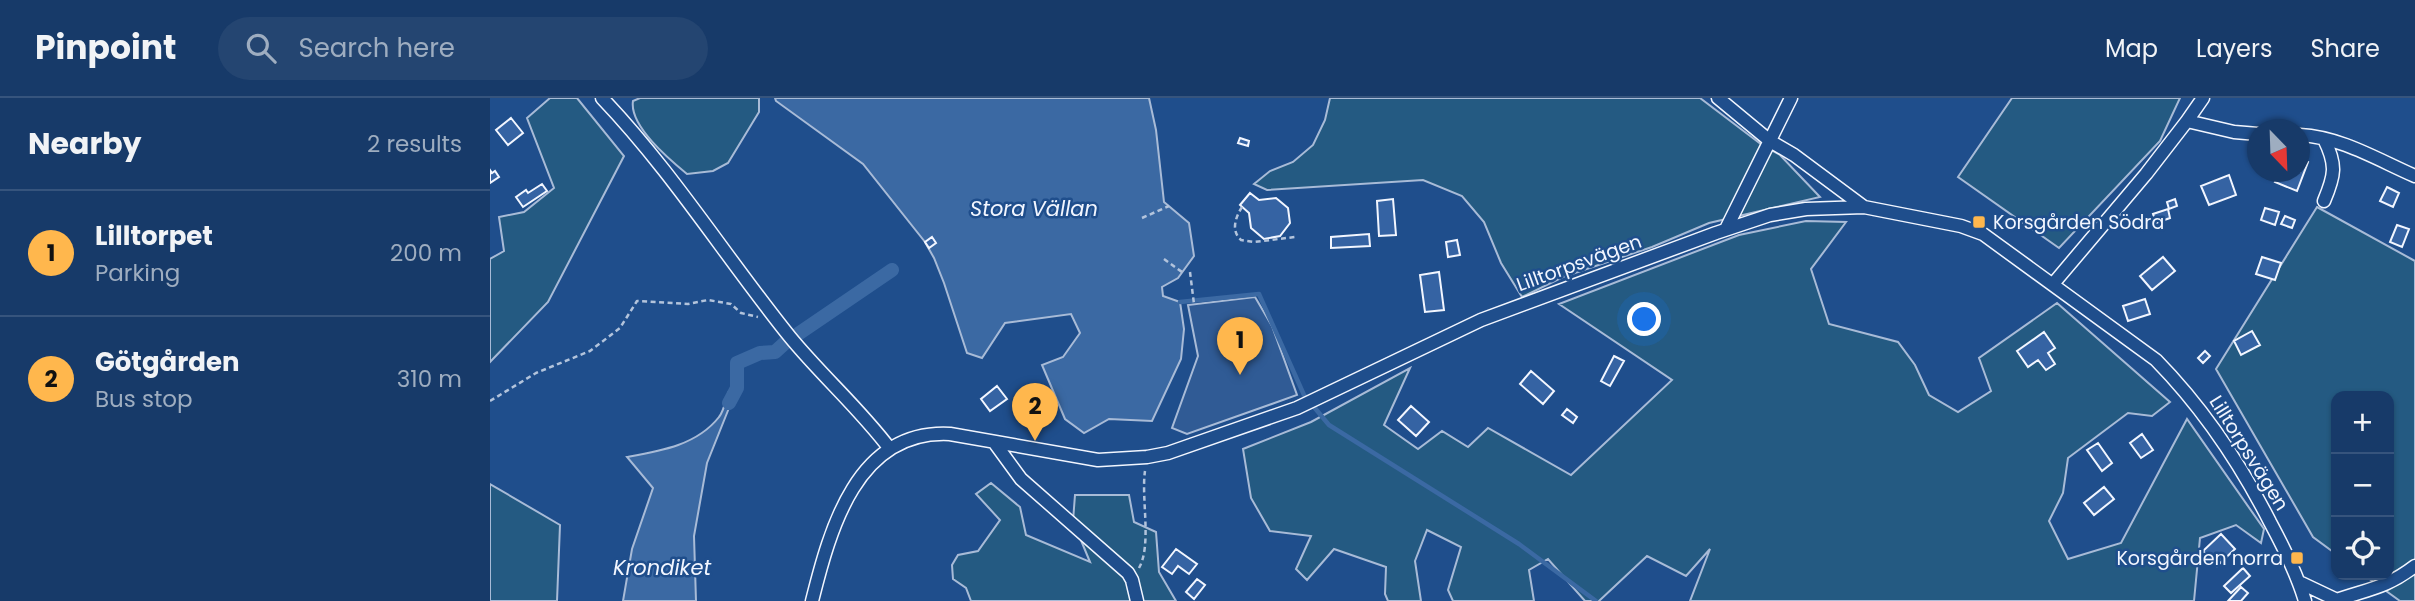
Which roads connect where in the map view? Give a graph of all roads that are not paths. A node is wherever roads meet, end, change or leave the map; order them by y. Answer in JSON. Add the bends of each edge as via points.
{"nodes":[{"id":1,"x":602,"y":98,"type":"edge"},
{"id":2,"x":1718,"y":98,"type":"edge"},
{"id":3,"x":1791,"y":98,"type":"edge"},
{"id":4,"x":2203,"y":98,"type":"edge"},
{"id":5,"x":2187,"y":121,"type":"junction"},
{"id":6,"x":2247,"y":133,"type":"edge"},
{"id":7,"x":2310,"y":137,"type":"edge"},
{"id":8,"x":2324,"y":139,"type":"junction"},
{"id":9,"x":1770,"y":141,"type":"junction"},
{"id":10,"x":2415,"y":176,"type":"edge"},
{"id":11,"x":2324,"y":201,"type":"dead end"},
{"id":12,"x":1864,"y":207,"type":"junction"},
{"id":13,"x":1726,"y":229,"type":"junction"},
{"id":14,"x":2053,"y":284,"type":"junction"},
{"id":15,"x":994,"y":442,"type":"junction"},
{"id":16,"x":890,"y":449,"type":"junction"},
{"id":17,"x":2415,"y":566,"type":"edge"},
{"id":18,"x":2299,"y":582,"type":"junction"},
{"id":19,"x":2354,"y":598,"type":"edge"},
{"id":20,"x":2335,"y":600,"type":"edge"},
{"id":21,"x":812,"y":601,"type":"edge"},
{"id":22,"x":1137,"y":601,"type":"edge"},
{"id":23,"x":2305,"y":601,"type":"edge"}],
"edges":[{"from":1,"to":16,"type":"street","via":[[800,348]]},
{"from":2,"to":9,"type":"street"},
{"from":3,"to":9,"type":"street"},
{"from":4,"to":5,"type":"street"},
{"from":5,"to":6,"type":"street"},
{"from":5,"to":14,"type":"street"},
{"from":7,"to":8,"type":"street"},
{"from":8,"to":10,"type":"street"},
{"from":8,"to":11,"type":"street","via":[[2334,170]]},
{"from":9,"to":12,"type":"street"},
{"from":9,"to":13,"type":"street"},
{"from":12,"to":13,"type":"street","name":"Lilltorpsvägen","via":[[1790,210]]},
{"from":12,"to":14,"type":"street","name":"Lilltorpsvägen","via":[[1983,234]]},
{"from":13,"to":15,"type":"street","name":"Lilltorpsvägen","via":[[1481,320],[1281,414],[1204,442],[1147,457],[1098,460]]},
{"from":14,"to":18,"type":"street","name":"Lilltorpsvägen","via":[[2144,350],[2175,379],[2245,476]]},
{"from":15,"to":16,"type":"street","name":"Lilltorpsvägen","via":[[928,433]]},
{"from":15,"to":22,"type":"street","via":[[1021,479],[1128,573]]},
{"from":16,"to":21,"type":"street","name":"Lilltorpsvägen","via":[[875,460],[847,497]]},
{"from":17,"to":19,"type":"street"},
{"from":18,"to":20,"type":"street"},
{"from":18,"to":23,"type":"street","name":"Lilltorpsvägen"},
{"from":19,"to":20,"type":"street"}]}
